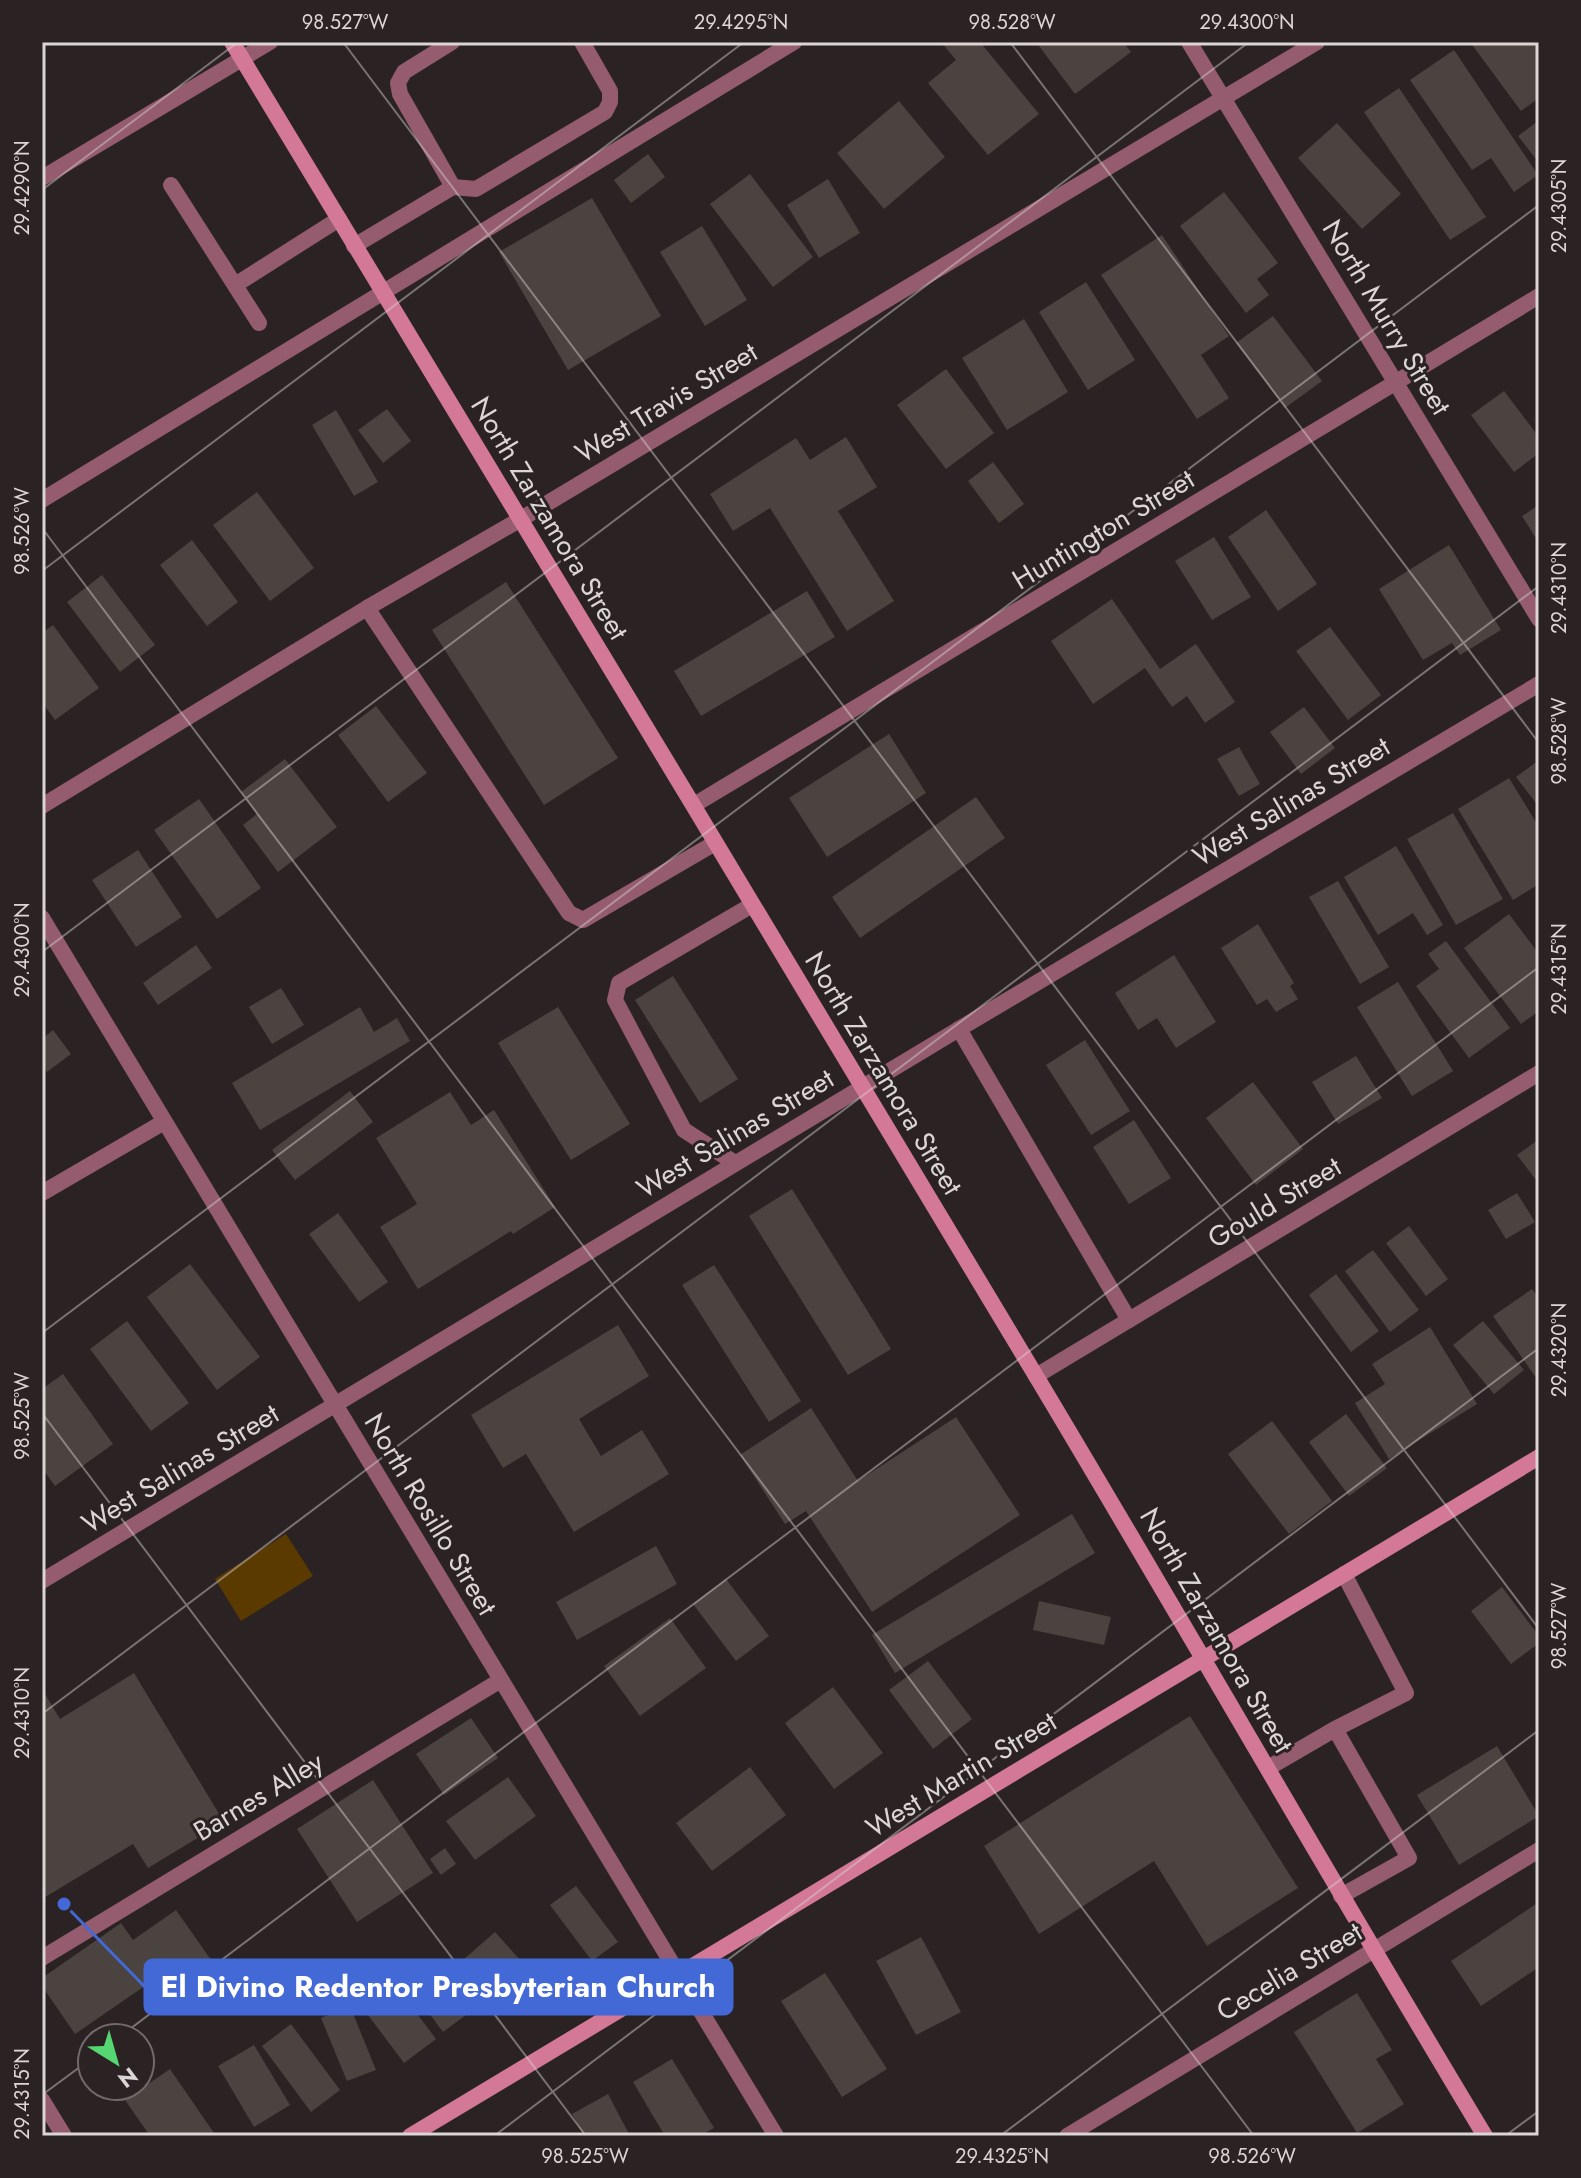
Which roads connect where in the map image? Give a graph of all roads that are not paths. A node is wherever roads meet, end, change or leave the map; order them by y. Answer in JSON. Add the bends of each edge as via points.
{"nodes":[{"id":1,"x":232,"y":42,"type":"edge"},
{"id":2,"x":270,"y":42,"type":"edge"},
{"id":3,"x":452,"y":42,"type":"edge"},
{"id":4,"x":582,"y":42,"type":"edge"},
{"id":5,"x":794,"y":42,"type":"edge"},
{"id":6,"x":1189,"y":42,"type":"edge"},
{"id":7,"x":1317,"y":42,"type":"edge"},
{"id":8,"x":242,"y":58,"type":"junction"},
{"id":9,"x":1224,"y":98,"type":"junction"},
{"id":10,"x":42,"y":178,"type":"edge"},
{"id":11,"x":171,"y":185,"type":"dead end"},
{"id":12,"x":453,"y":187,"type":"junction"},
{"id":13,"x":339,"y":219,"type":"junction"},
{"id":14,"x":354,"y":246,"type":"junction"},
{"id":15,"x":235,"y":285,"type":"junction"},
{"id":16,"x":382,"y":292,"type":"junction"},
{"id":17,"x":1539,"y":296,"type":"edge"},
{"id":18,"x":259,"y":323,"type":"dead end"},
{"id":19,"x":1397,"y":382,"type":"junction"},
{"id":20,"x":42,"y":500,"type":"edge"},
{"id":21,"x":521,"y":519,"type":"junction"},
{"id":22,"x":367,"y":608,"type":"junction"},
{"id":23,"x":1539,"y":619,"type":"edge"},
{"id":24,"x":1539,"y":684,"type":"edge"},
{"id":25,"x":694,"y":805,"type":"junction"},
{"id":26,"x":42,"y":806,"type":"edge"},
{"id":27,"x":715,"y":843,"type":"junction"},
{"id":28,"x":752,"y":905,"type":"junction"},
{"id":29,"x":42,"y":918,"type":"edge"},
{"id":30,"x":959,"y":1029,"type":"junction"},
{"id":31,"x":1539,"y":1073,"type":"edge"},
{"id":32,"x":863,"y":1087,"type":"junction"},
{"id":33,"x":164,"y":1122,"type":"junction"},
{"id":34,"x":735,"y":1163,"type":"junction"},
{"id":35,"x":42,"y":1193,"type":"edge"},
{"id":36,"x":1129,"y":1320,"type":"junction"},
{"id":37,"x":1036,"y":1376,"type":"junction"},
{"id":38,"x":335,"y":1404,"type":"junction"},
{"id":39,"x":1539,"y":1457,"type":"edge"},
{"id":40,"x":1344,"y":1574,"type":"junction"},
{"id":41,"x":42,"y":1581,"type":"edge"},
{"id":42,"x":1204,"y":1658,"type":"junction"},
{"id":43,"x":501,"y":1680,"type":"junction"},
{"id":44,"x":1335,"y":1729,"type":"junction"},
{"id":45,"x":1268,"y":1768,"type":"junction"},
{"id":46,"x":1539,"y":1850,"type":"edge"},
{"id":47,"x":1341,"y":1896,"type":"junction"},
{"id":48,"x":1373,"y":1951,"type":"junction"},
{"id":49,"x":42,"y":1958,"type":"edge"},
{"id":50,"x":679,"y":1974,"type":"junction"},
{"id":51,"x":42,"y":2100,"type":"edge"},
{"id":52,"x":64,"y":2136,"type":"edge"},
{"id":53,"x":410,"y":2136,"type":"edge"},
{"id":54,"x":776,"y":2136,"type":"edge"},
{"id":55,"x":1067,"y":2136,"type":"edge"},
{"id":56,"x":1485,"y":2136,"type":"edge"}],
"edges":[{"from":1,"to":8,"type":"main road","name":"North Zarzamora Street"},
{"from":2,"to":8,"type":"street"},
{"from":3,"to":12,"type":"street","via":[[404,72],[398,83]]},
{"from":4,"to":12,"type":"street","via":[[610,91],[605,112],[476,189]]},
{"from":5,"to":16,"type":"street"},
{"from":6,"to":9,"type":"street","name":"North Murry Street"},
{"from":7,"to":9,"type":"street","name":"West Travis Street"},
{"from":8,"to":10,"type":"street"},
{"from":8,"to":13,"type":"main road","name":"North Zarzamora Street"},
{"from":9,"to":19,"type":"street","name":"North Murry Street"},
{"from":9,"to":21,"type":"street","name":"West Travis Street"},
{"from":11,"to":15,"type":"street"},
{"from":12,"to":14,"type":"street"},
{"from":13,"to":14,"type":"main road","name":"North Zarzamora Street"},
{"from":13,"to":15,"type":"street"},
{"from":14,"to":16,"type":"main road","name":"North Zarzamora Street"},
{"from":15,"to":18,"type":"street"},
{"from":16,"to":20,"type":"street"},
{"from":16,"to":21,"type":"main road","name":"North Zarzamora Street"},
{"from":17,"to":19,"type":"street","name":"Huntington Street"},
{"from":19,"to":23,"type":"street","name":"North Murry Street"},
{"from":19,"to":25,"type":"street","name":"Huntington Street"},
{"from":21,"to":22,"type":"street","name":"West Travis Street"},
{"from":21,"to":25,"type":"main road","name":"North Zarzamora Street"},
{"from":22,"to":26,"type":"street","name":"West Travis Street"},
{"from":22,"to":27,"type":"street","via":[[569,913],[583,920]]},
{"from":24,"to":30,"type":"street","name":"West Salinas Street"},
{"from":25,"to":27,"type":"main road","name":"North Zarzamora Street"},
{"from":27,"to":28,"type":"main road","name":"North Zarzamora Street"},
{"from":28,"to":32,"type":"main road","name":"North Zarzamora Street"},
{"from":28,"to":34,"type":"street","via":[[619,983],[615,1000],[684,1130]]},
{"from":29,"to":33,"type":"street","name":"North Rosillo Street"},
{"from":30,"to":32,"type":"street","name":"West Salinas Street"},
{"from":30,"to":36,"type":"street"},
{"from":31,"to":36,"type":"street","name":"Gould Street"},
{"from":32,"to":34,"type":"street","name":"West Salinas Street"},
{"from":32,"to":37,"type":"main road","name":"North Zarzamora Street"},
{"from":33,"to":35,"type":"street"},
{"from":33,"to":38,"type":"street","name":"North Rosillo Street"},
{"from":34,"to":38,"type":"street","name":"West Salinas Street"},
{"from":36,"to":37,"type":"street","name":"Gould Street"},
{"from":37,"to":42,"type":"main road","name":"North Zarzamora Street"},
{"from":38,"to":41,"type":"street","name":"West Salinas Street"},
{"from":38,"to":43,"type":"street","name":"North Rosillo Street"},
{"from":39,"to":40,"type":"main road","name":"West Martin Street"},
{"from":40,"to":42,"type":"main road","name":"West Martin Street"},
{"from":40,"to":44,"type":"street","via":[[1406,1693]]},
{"from":42,"to":45,"type":"main road","name":"North Zarzamora Street"},
{"from":42,"to":50,"type":"main road","name":"West Martin Street"},
{"from":43,"to":49,"type":"street","name":"Barnes Alley"},
{"from":43,"to":50,"type":"street","name":"North Rosillo Street"},
{"from":44,"to":45,"type":"street"},
{"from":44,"to":47,"type":"street","via":[[1409,1858]]},
{"from":45,"to":47,"type":"main road","name":"North Zarzamora Street"},
{"from":46,"to":48,"type":"street","name":"Cecelia Street"},
{"from":47,"to":48,"type":"main road","name":"North Zarzamora Street"},
{"from":48,"to":55,"type":"street","name":"Cecelia Street"},
{"from":48,"to":56,"type":"main road","name":"North Zarzamora Street"},
{"from":50,"to":53,"type":"main road","name":"West Martin Street"},
{"from":50,"to":54,"type":"street","name":"North Rosillo Street"},
{"from":51,"to":52,"type":"street"}]}
